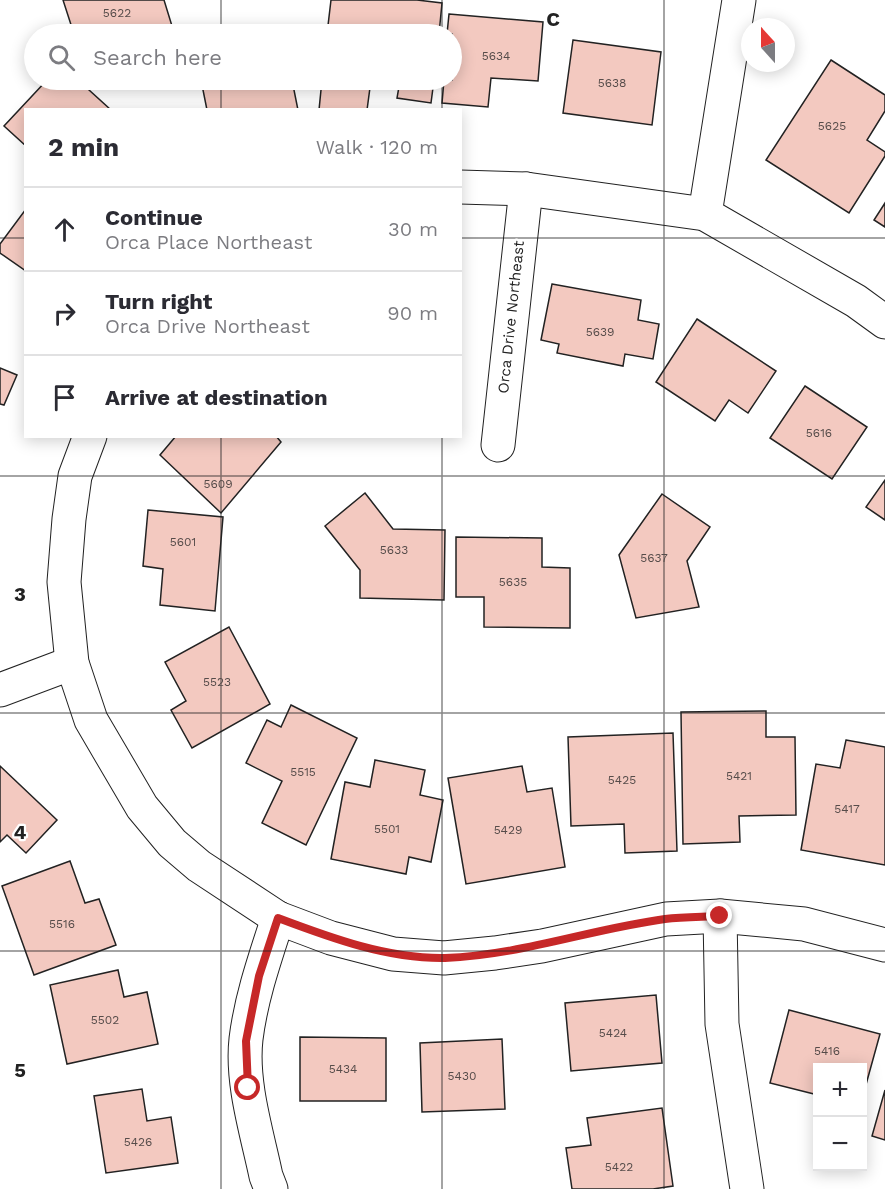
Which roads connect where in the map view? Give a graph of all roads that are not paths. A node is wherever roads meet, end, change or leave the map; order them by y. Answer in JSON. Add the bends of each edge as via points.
{"nodes":[{"id":1,"x":739,"y":0,"type":"edge"},
{"id":2,"x":462,"y":186,"type":"edge"},
{"id":3,"x":526,"y":189,"type":"junction"},
{"id":4,"x":705,"y":214,"type":"junction"},
{"id":5,"x":885,"y":322,"type":"edge"},
{"id":6,"x":89,"y":438,"type":"edge"},
{"id":7,"x":498,"y":445,"type":"dead end"},
{"id":8,"x":72,"y":663,"type":"junction"},
{"id":9,"x":0,"y":690,"type":"edge"},
{"id":10,"x":720,"y":916,"type":"junction"},
{"id":11,"x":278,"y":918,"type":"junction"},
{"id":12,"x":885,"y":945,"type":"edge"},
{"id":13,"x":271,"y":1189,"type":"edge"},
{"id":14,"x":747,"y":1189,"type":"edge"}],
"edges":[{"from":1,"to":4,"type":"street"},
{"from":2,"to":3,"type":"street"},
{"from":3,"to":4,"type":"street"},
{"from":3,"to":7,"type":"street","name":"Orca Drive Northeast"},
{"from":4,"to":5,"type":"street"},
{"from":6,"to":8,"type":"street","via":[[75,476],[64,582]]},
{"from":8,"to":9,"type":"street"},
{"from":8,"to":11,"type":"street","via":[[91,720],[142,807],[172,843],[199,866]]},
{"from":10,"to":11,"type":"street","via":[[666,919],[542,946],[444,958],[393,954],[331,938]]},
{"from":10,"to":12,"type":"street","via":[[804,924]]},
{"from":10,"to":14,"type":"street","via":[[722,1024]]},
{"from":11,"to":13,"type":"street","via":[[259,976],[246,1041],[248,1088]]}]}
